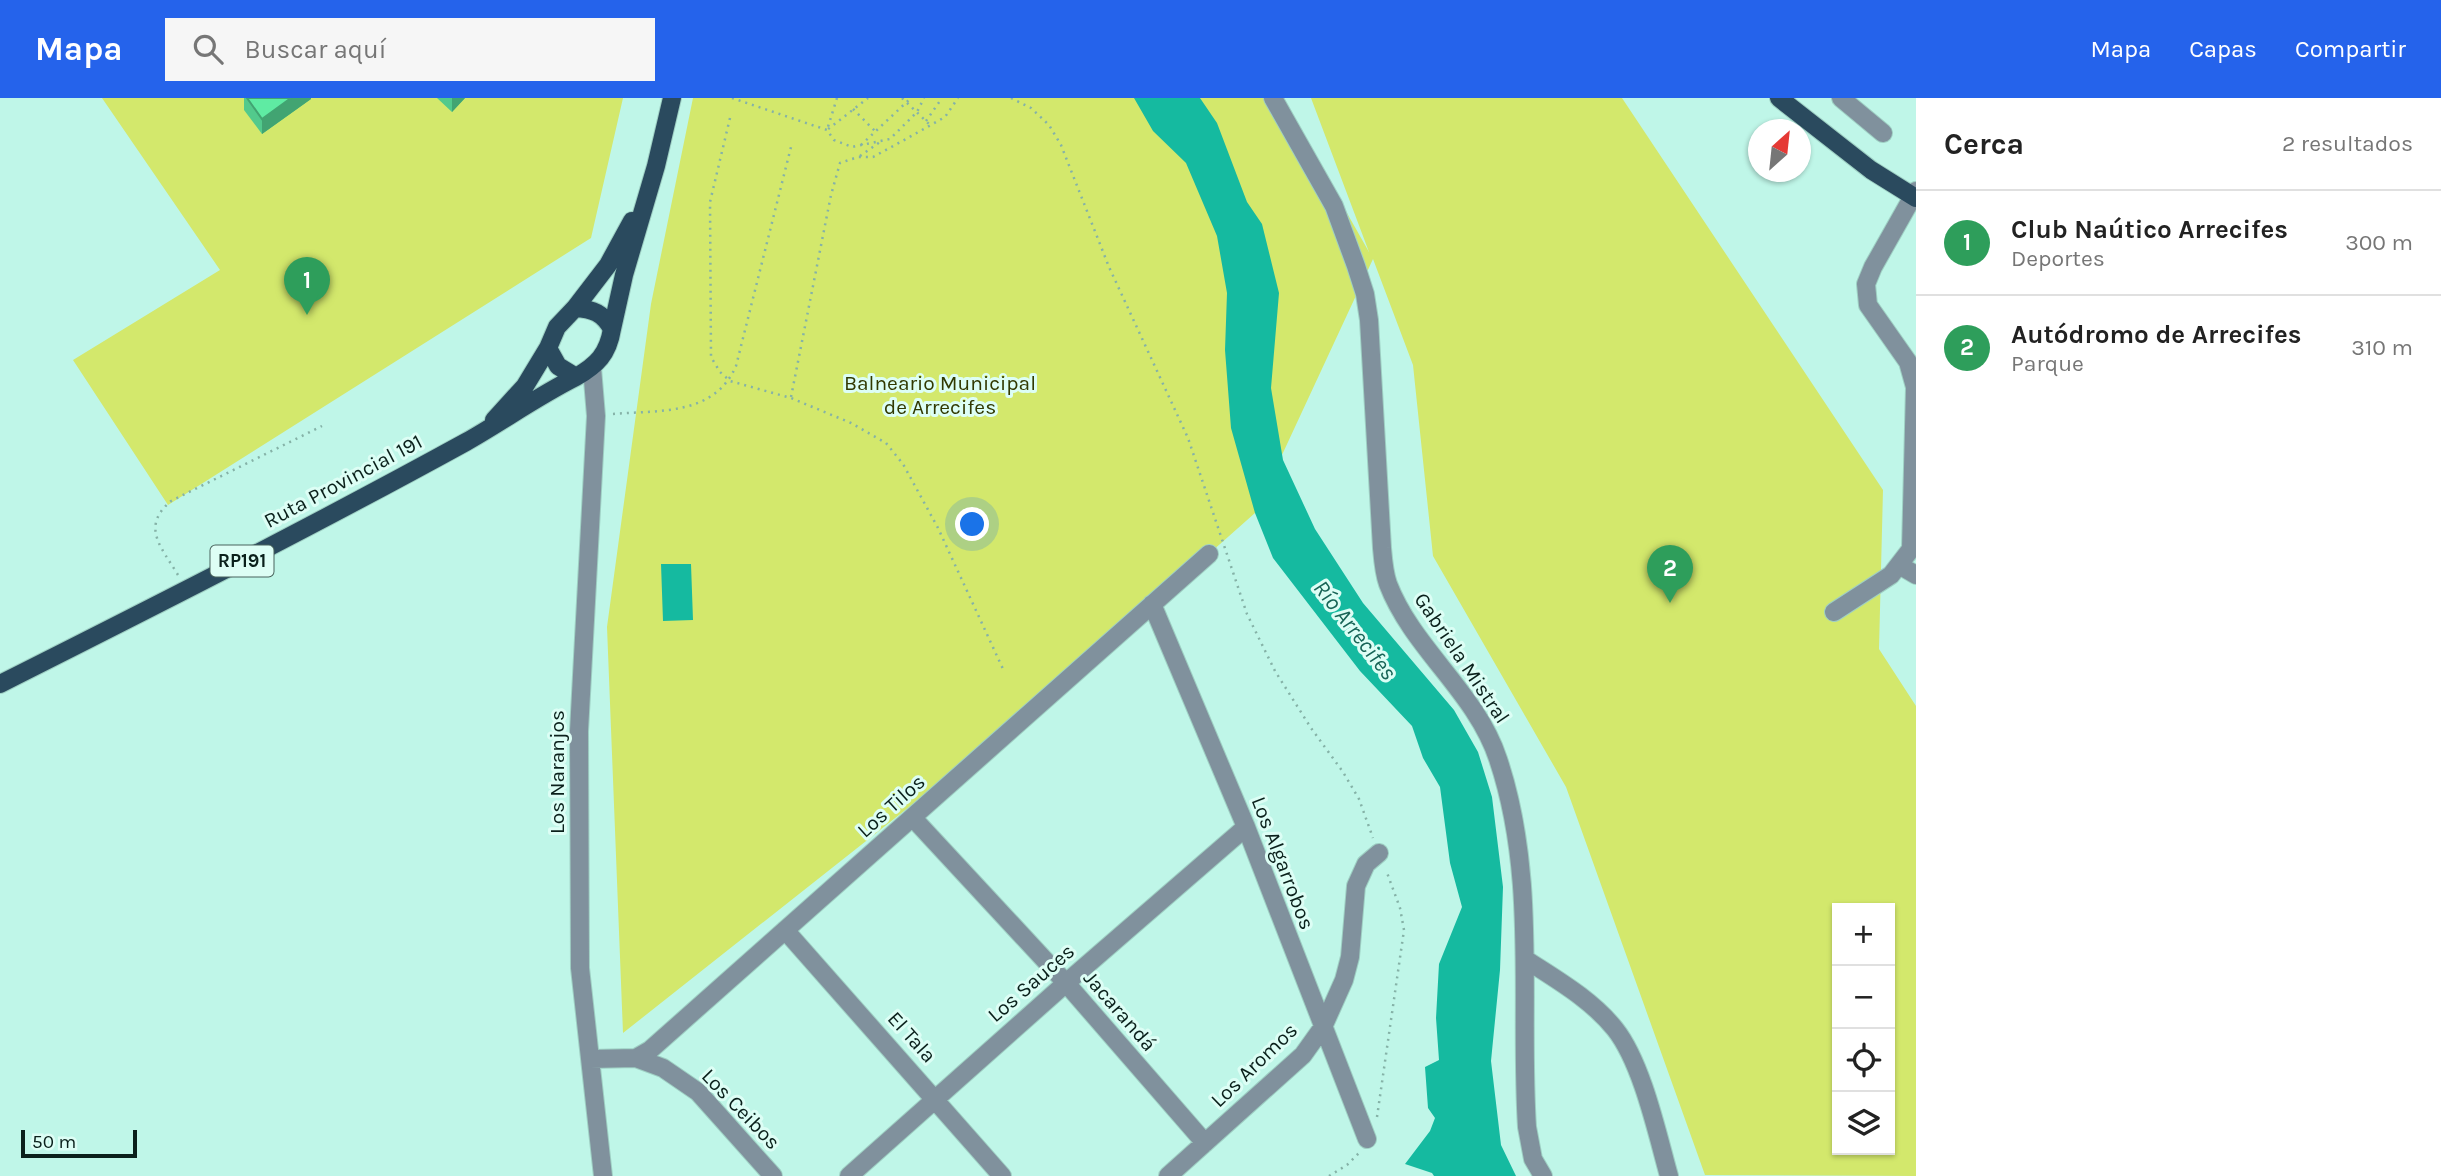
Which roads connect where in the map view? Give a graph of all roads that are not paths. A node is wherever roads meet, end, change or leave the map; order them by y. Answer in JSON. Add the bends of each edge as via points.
{"nodes":[{"id":1,"x":672,"y":98,"type":"edge"},
{"id":2,"x":1273,"y":98,"type":"edge"},
{"id":3,"x":1779,"y":98,"type":"edge"},
{"id":4,"x":1841,"y":98,"type":"edge"},
{"id":5,"x":1883,"y":133,"type":"dead end"},
{"id":6,"x":656,"y":166,"type":"junction"},
{"id":7,"x":1915,"y":195,"type":"edge"},
{"id":8,"x":575,"y":308,"type":"junction"},
{"id":9,"x":612,"y":330,"type":"junction"},
{"id":10,"x":548,"y":348,"type":"junction"},
{"id":11,"x":584,"y":373,"type":"junction"},
{"id":12,"x":482,"y":432,"type":"junction"},
{"id":13,"x":1209,"y":554,"type":"dead end"},
{"id":14,"x":1899,"y":565,"type":"junction"},
{"id":15,"x":1916,"y":575,"type":"edge"},
{"id":16,"x":1152,"y":604,"type":"junction"},
{"id":17,"x":1834,"y":612,"type":"dead end"},
{"id":18,"x":0,"y":684,"type":"edge"},
{"id":19,"x":913,"y":818,"type":"junction"},
{"id":20,"x":1246,"y":827,"type":"junction"},
{"id":21,"x":1379,"y":853,"type":"road end"},
{"id":22,"x":785,"y":930,"type":"junction"},
{"id":23,"x":1525,"y":959,"type":"junction"},
{"id":24,"x":1066,"y":983,"type":"junction"},
{"id":25,"x":1323,"y":1027,"type":"junction"},
{"id":26,"x":636,"y":1058,"type":"junction"},
{"id":27,"x":590,"y":1059,"type":"junction"},
{"id":28,"x":936,"y":1098,"type":"junction"},
{"id":29,"x":1367,"y":1139,"type":"road end"},
{"id":30,"x":1205,"y":1143,"type":"junction"},
{"id":31,"x":603,"y":1176,"type":"edge"},
{"id":32,"x":773,"y":1176,"type":"edge"},
{"id":33,"x":849,"y":1176,"type":"edge"},
{"id":34,"x":1002,"y":1176,"type":"edge"},
{"id":35,"x":1168,"y":1176,"type":"edge"},
{"id":36,"x":1543,"y":1176,"type":"edge"},
{"id":37,"x":1669,"y":1176,"type":"edge"}],
"edges":[{"from":1,"to":6,"type":"main road","number":"RP191"},
{"from":2,"to":23,"type":"street","name":"Gabriela Mistral","via":[[1334,206],[1365,294],[1387,582],[1411,627],[1476,715],[1497,755],[1518,838]]},
{"from":3,"to":7,"type":"main road","via":[[1871,170]]},
{"from":4,"to":5,"type":"street"},
{"from":6,"to":8,"type":"main road","number":"RP191","via":[[613,258]]},
{"from":6,"to":9,"type":"main road","number":"RP191"},
{"from":7,"to":14,"type":"street","via":[[1866,284],[1868,305],[1908,362],[1915,387],[1911,549]]},
{"from":8,"to":9,"type":"main road","via":[[599,313]]},
{"from":8,"to":10,"type":"main road","number":"RP191","via":[[557,327]]},
{"from":9,"to":11,"type":"main road","number":"RP191","via":[[602,359]]},
{"from":10,"to":11,"type":"main road","via":[[558,366]]},
{"from":10,"to":12,"type":"main road","name":"Ruta Provincial 191","number":"RP191","via":[[525,386]]},
{"from":11,"to":12,"type":"main road","name":"Ruta Provincial 191","number":"RP191"},
{"from":11,"to":27,"type":"street","name":"Los Naranjos","via":[[596,416],[579,731],[580,968]]},
{"from":12,"to":18,"type":"main road","name":"Ruta Provincial 191","number":"RP191"},
{"from":13,"to":16,"type":"street","name":"Los Tilos"},
{"from":14,"to":15,"type":"street"},
{"from":14,"to":17,"type":"street"},
{"from":16,"to":19,"type":"street","name":"Los Tilos"},
{"from":16,"to":20,"type":"street","name":"Los Algarrobos"},
{"from":19,"to":22,"type":"street","name":"Los Tilos"},
{"from":19,"to":24,"type":"street","name":"Jacarandá"},
{"from":20,"to":24,"type":"street","name":"Los Sauces"},
{"from":20,"to":25,"type":"street","name":"Los Algarrobos"},
{"from":21,"to":25,"type":"street","name":"Los Aromos","via":[[1366,864],[1356,886],[1350,957]]},
{"from":22,"to":26,"type":"street","name":"Los Tilos"},
{"from":22,"to":28,"type":"street","name":"El Tala"},
{"from":23,"to":36,"type":"street","name":"Gabriela Mistral","via":[[1527,1127],[1533,1159]]},
{"from":23,"to":37,"type":"street","via":[[1584,998],[1616,1030],[1639,1073]]},
{"from":24,"to":28,"type":"street","name":"Los Sauces"},
{"from":24,"to":30,"type":"street","name":"Jacarandá"},
{"from":25,"to":29,"type":"street","name":"Los Algarrobos"},
{"from":25,"to":30,"type":"street","name":"Los Aromos","via":[[1303,1055]]},
{"from":26,"to":27,"type":"street"},
{"from":26,"to":32,"type":"street","name":"Los Ceibos","via":[[663,1068],[698,1093]]},
{"from":27,"to":31,"type":"street","name":"Los Naranjos"},
{"from":28,"to":33,"type":"street","name":"Los Sauces"},
{"from":28,"to":34,"type":"street","name":"El Tala"},
{"from":30,"to":35,"type":"street","name":"Los Aromos"}]}
